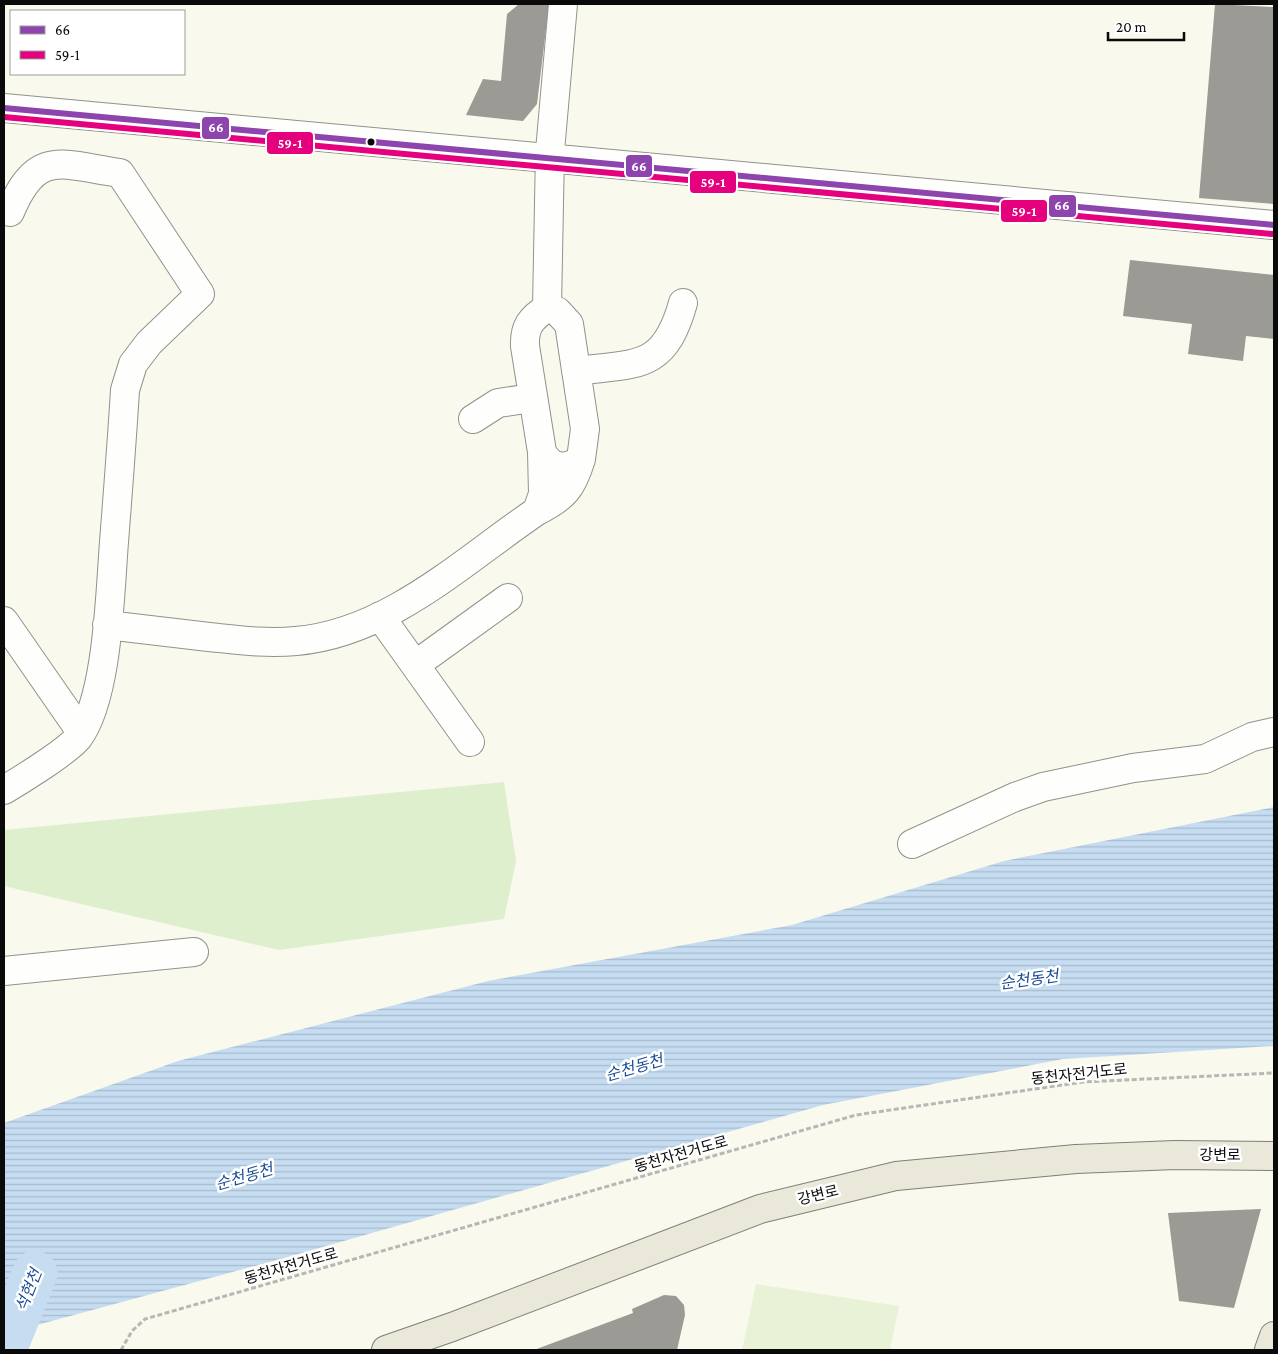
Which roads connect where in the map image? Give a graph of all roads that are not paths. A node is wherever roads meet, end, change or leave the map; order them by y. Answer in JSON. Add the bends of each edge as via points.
{"nodes":[{"id":1,"x":563,"y":4,"type":"edge"},
{"id":2,"x":4,"y":108,"type":"edge"},
{"id":3,"x":550,"y":158,"type":"junction"},
{"id":4,"x":10,"y":212,"type":"dead end"},
{"id":5,"x":1274,"y":225,"type":"edge"},
{"id":6,"x":683,"y":303,"type":"dead end"},
{"id":7,"x":546,"y":308,"type":"junction"},
{"id":8,"x":576,"y":371,"type":"junction"},
{"id":9,"x":532,"y":398,"type":"junction"},
{"id":10,"x":473,"y":419,"type":"dead end"},
{"id":11,"x":542,"y":452,"type":"junction"},
{"id":12,"x":581,"y":459,"type":"junction"},
{"id":13,"x":537,"y":511,"type":"junction"},
{"id":14,"x":508,"y":598,"type":"dead end"},
{"id":15,"x":380,"y":616,"type":"junction"},
{"id":16,"x":4,"y":621,"type":"edge"},
{"id":17,"x":106,"y":625,"type":"junction"},
{"id":18,"x":415,"y":664,"type":"junction"},
{"id":19,"x":81,"y":732,"type":"junction"},
{"id":20,"x":1274,"y":732,"type":"edge"},
{"id":21,"x":470,"y":742,"type":"dead end"},
{"id":22,"x":4,"y":790,"type":"edge"},
{"id":23,"x":912,"y":844,"type":"dead end"},
{"id":24,"x":194,"y":952,"type":"dead end"},
{"id":25,"x":4,"y":971,"type":"edge"},
{"id":26,"x":1274,"y":1156,"type":"edge"},
{"id":27,"x":1274,"y":1336,"type":"edge"},
{"id":28,"x":386,"y":1350,"type":"edge"},
{"id":29,"x":1269,"y":1350,"type":"edge"}],
"edges":[{"from":1,"to":3,"type":"street"},
{"from":2,"to":3,"type":"street"},
{"from":3,"to":5,"type":"street"},
{"from":3,"to":7,"type":"street"},
{"from":4,"to":17,"type":"street","via":[[19,191],[31,175],[44,167],[58,164],[120,173],[200,294],[149,343],[133,364],[125,390]]},
{"from":6,"to":8,"type":"street","via":[[676,327],[656,355],[641,363]]},
{"from":7,"to":8,"type":"street","via":[[557,311],[569,324]]},
{"from":7,"to":9,"type":"street","via":[[528,322],[524,335]]},
{"from":8,"to":12,"type":"street","via":[[585,429]]},
{"from":9,"to":10,"type":"street","via":[[498,404]]},
{"from":9,"to":11,"type":"street"},
{"from":11,"to":12,"type":"street","via":[[547,460],[564,468]]},
{"from":11,"to":13,"type":"street","via":[[544,494]]},
{"from":12,"to":13,"type":"street","via":[[569,489],[556,501]]},
{"from":13,"to":15,"type":"street","via":[[424,590]]},
{"from":14,"to":18,"type":"street"},
{"from":15,"to":17,"type":"street","via":[[371,622],[323,637],[296,641],[259,642]]},
{"from":15,"to":18,"type":"street"},
{"from":16,"to":19,"type":"street"},
{"from":17,"to":19,"type":"street","via":[[99,687],[91,716]]},
{"from":18,"to":21,"type":"street"},
{"from":19,"to":22,"type":"street","via":[[77,739],[39,768]]},
{"from":20,"to":23,"type":"street","via":[[1252,737],[1205,759],[1133,768],[1043,787],[1015,796]]},
{"from":24,"to":25,"type":"street"},
{"from":26,"to":28,"type":"main road","name":"강변로","via":[[1076,1159],[896,1176],[760,1209]]},
{"from":27,"to":29,"type":"main road"}]}
